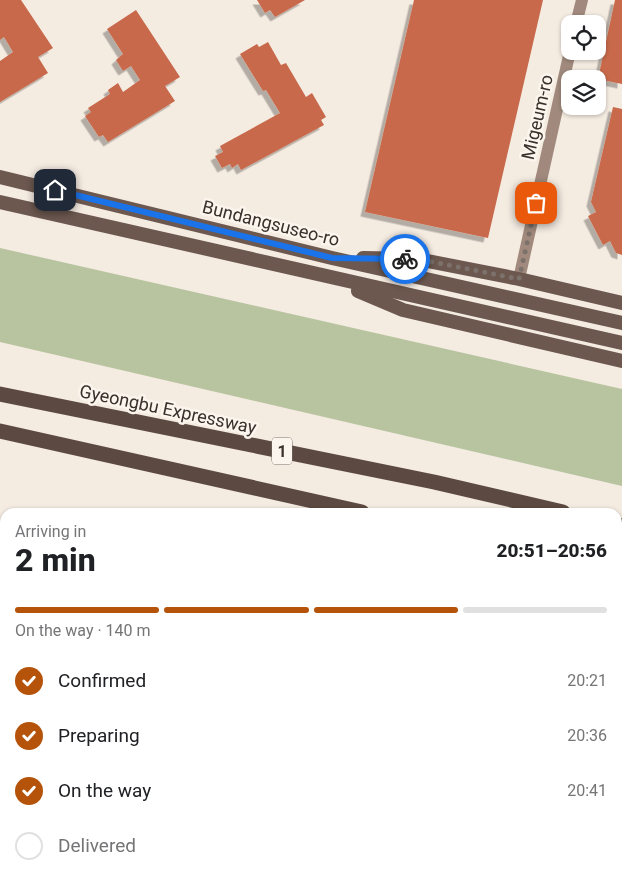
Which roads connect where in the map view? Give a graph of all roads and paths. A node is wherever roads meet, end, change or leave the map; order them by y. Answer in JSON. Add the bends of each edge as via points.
{"nodes":[{"id":1,"x":582,"y":0,"type":"edge"},
{"id":2,"x":578,"y":15,"type":"edge"},
{"id":3,"x":568,"y":60,"type":"edge"},
{"id":4,"x":0,"y":177,"type":"edge"},
{"id":5,"x":0,"y":202,"type":"edge"},
{"id":6,"x":332,"y":258,"type":"junction"},
{"id":7,"x":327,"y":278,"type":"junction"},
{"id":8,"x":519,"y":279,"type":"junction"},
{"id":9,"x":622,"y":303,"type":"edge"},
{"id":10,"x":622,"y":323,"type":"edge"},
{"id":11,"x":622,"y":343,"type":"edge"},
{"id":12,"x":622,"y":361,"type":"edge"},
{"id":13,"x":0,"y":394,"type":"edge"},
{"id":14,"x":0,"y":431,"type":"edge"},
{"id":15,"x":344,"y":508,"type":"edge"},
{"id":16,"x":546,"y":508,"type":"edge"}],
"edges":[{"from":1,"to":2,"type":"main road"},
{"from":3,"to":8,"type":"main road","name":"Migeum-ro"},
{"from":4,"to":6,"type":"highway","name":"Bundangsuseo-ro"},
{"from":5,"to":7,"type":"highway"},
{"from":6,"to":8,"type":"highway","via":[[418,259]]},
{"from":6,"to":10,"type":"highway","name":"Bundangsuseo-ro"},
{"from":7,"to":11,"type":"highway"},
{"from":7,"to":12,"type":"highway","via":[[404,310]]},
{"from":8,"to":9,"type":"highway"},
{"from":13,"to":16,"type":"highway","name":"Gyeongbu Expressway","number":"1","via":[[434,482]]},
{"from":14,"to":15,"type":"highway"}]}
